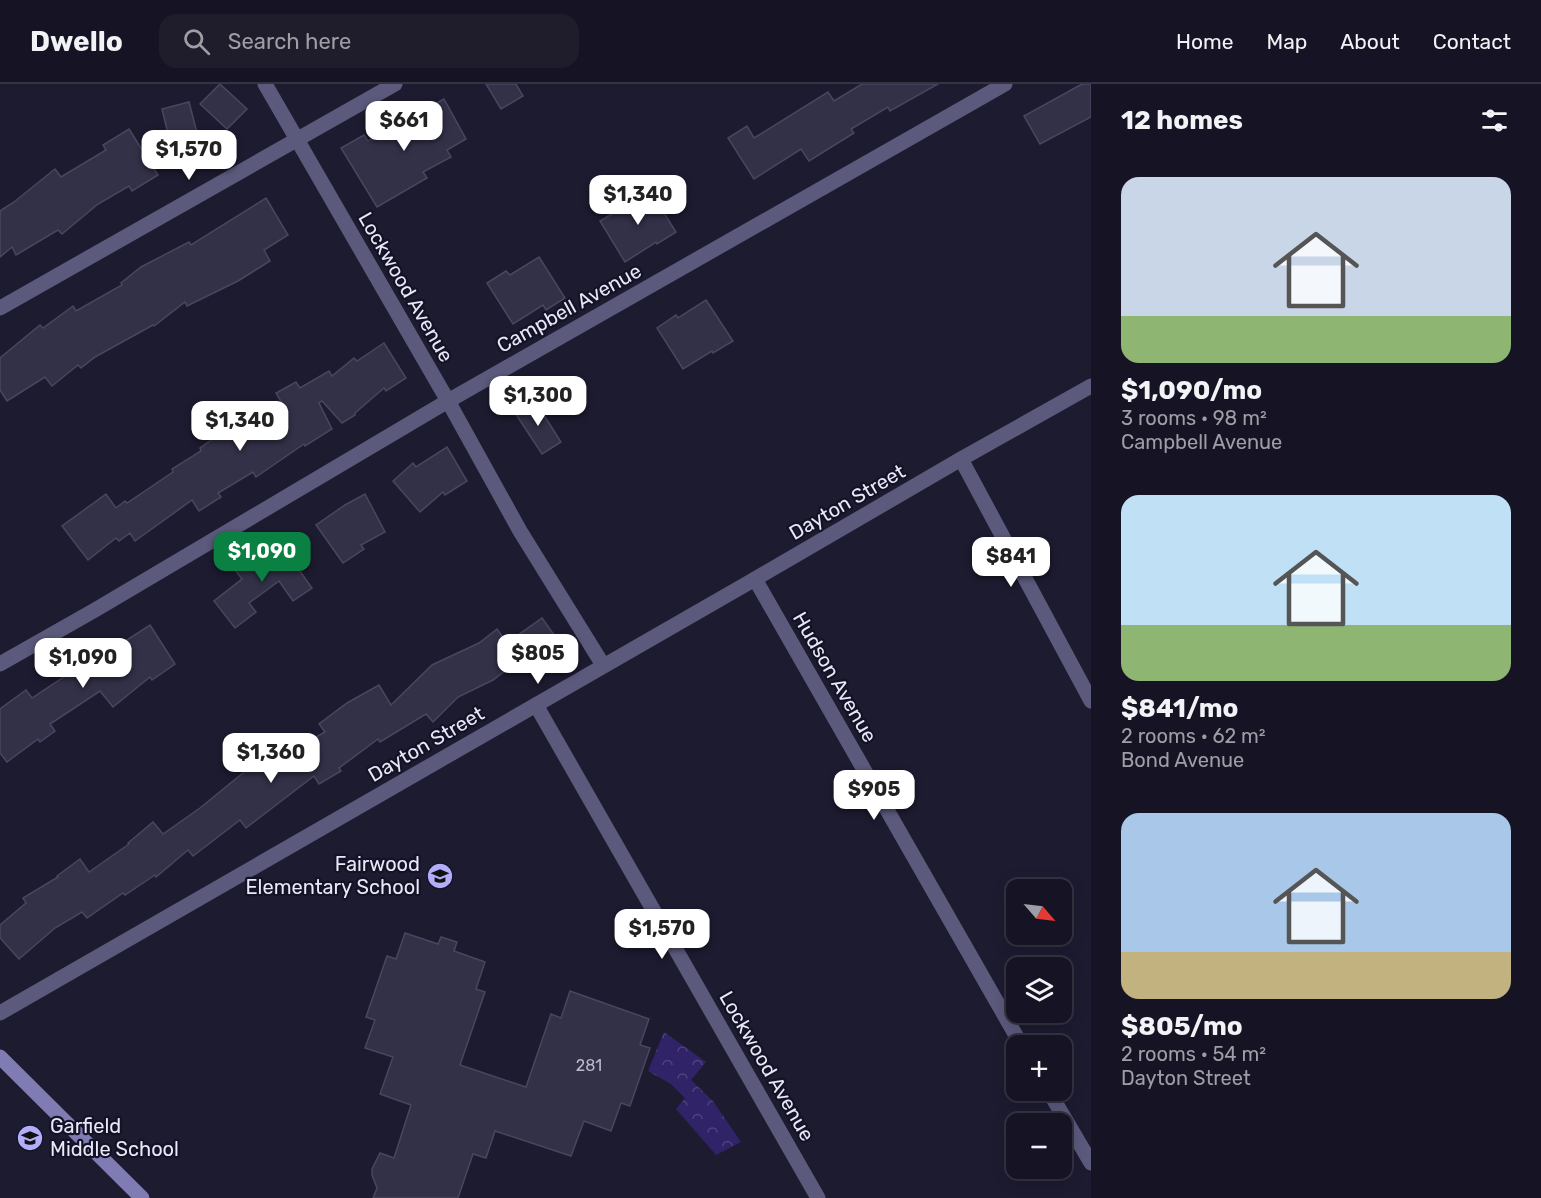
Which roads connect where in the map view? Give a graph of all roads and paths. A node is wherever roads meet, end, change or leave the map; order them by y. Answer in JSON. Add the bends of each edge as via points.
{"nodes":[{"id":1,"x":265,"y":84,"type":"edge"},
{"id":2,"x":395,"y":84,"type":"edge"},
{"id":3,"x":1005,"y":84,"type":"edge"},
{"id":4,"x":297,"y":139,"type":"junction"},
{"id":5,"x":0,"y":308,"type":"edge"},
{"id":6,"x":1091,"y":386,"type":"edge"},
{"id":7,"x":448,"y":400,"type":"junction"},
{"id":8,"x":961,"y":459,"type":"junction"},
{"id":9,"x":755,"y":579,"type":"junction"},
{"id":10,"x":0,"y":664,"type":"edge"},
{"id":11,"x":603,"y":665,"type":"junction"},
{"id":12,"x":1091,"y":701,"type":"edge"},
{"id":13,"x":536,"y":705,"type":"junction"},
{"id":14,"x":0,"y":1012,"type":"edge"},
{"id":15,"x":1016,"y":1035,"type":"edge"},
{"id":16,"x":0,"y":1057,"type":"edge"},
{"id":17,"x":1054,"y":1101,"type":"edge"},
{"id":18,"x":1091,"y":1163,"type":"edge"},
{"id":19,"x":142,"y":1198,"type":"edge"},
{"id":20,"x":818,"y":1198,"type":"edge"}],
"edges":[{"from":1,"to":4,"type":"street","name":"Lockwood Avenue"},
{"from":2,"to":4,"type":"street"},
{"from":3,"to":7,"type":"street","name":"Campbell Avenue"},
{"from":4,"to":5,"type":"street"},
{"from":4,"to":7,"type":"street","name":"Lockwood Avenue"},
{"from":6,"to":8,"type":"street","name":"Dayton Street"},
{"from":7,"to":10,"type":"street","name":"Campbell Avenue"},
{"from":7,"to":11,"type":"street","name":"Lockwood Avenue","via":[[520,531]]},
{"from":8,"to":9,"type":"street","name":"Dayton Street"},
{"from":8,"to":12,"type":"street"},
{"from":9,"to":11,"type":"street","name":"Dayton Street"},
{"from":9,"to":15,"type":"street","name":"Hudson Avenue"},
{"from":11,"to":13,"type":"street","name":"Dayton Street"},
{"from":13,"to":14,"type":"street","name":"Dayton Street"},
{"from":13,"to":20,"type":"street","name":"Lockwood Avenue"},
{"from":16,"to":19,"type":"street"},
{"from":17,"to":18,"type":"street"}]}
